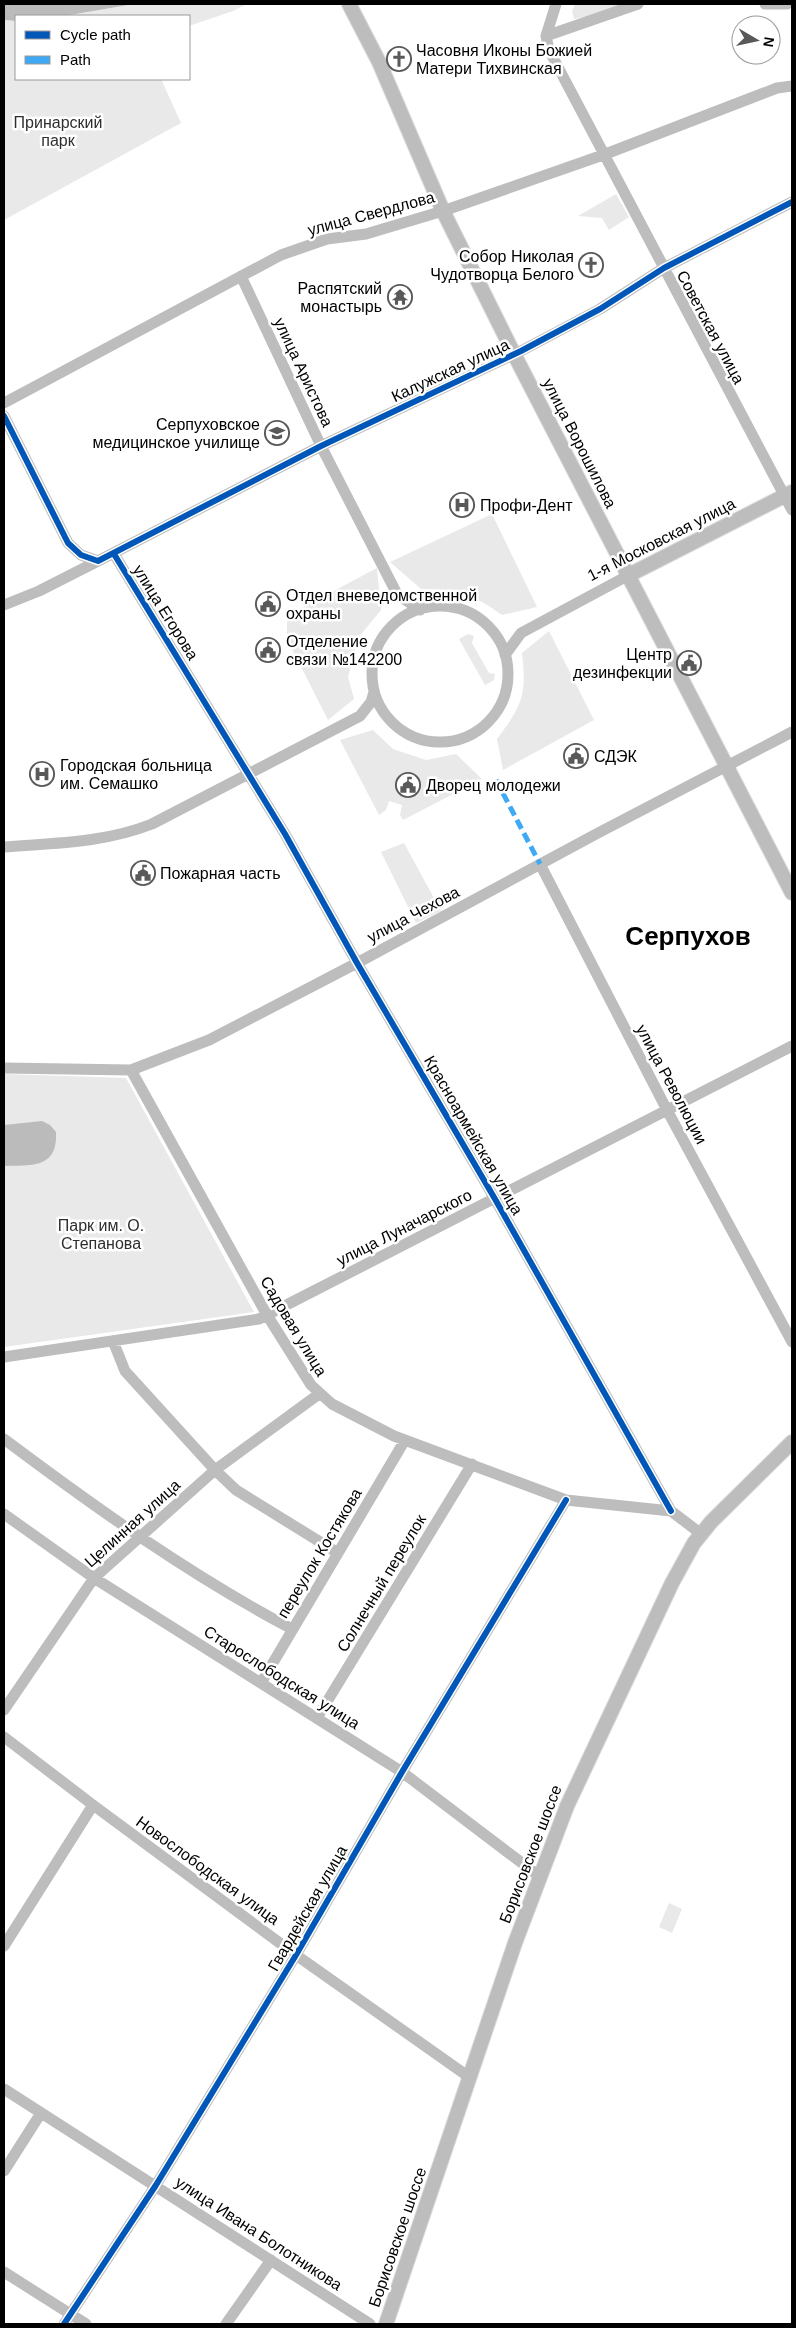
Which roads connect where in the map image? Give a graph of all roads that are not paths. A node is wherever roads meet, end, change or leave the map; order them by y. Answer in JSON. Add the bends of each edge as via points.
{"nodes":[{"id":1,"x":349,"y":4,"type":"edge"},
{"id":2,"x":556,"y":4,"type":"edge"},
{"id":3,"x":638,"y":4,"type":"edge"},
{"id":4,"x":765,"y":4,"type":"edge"},
{"id":5,"x":787,"y":4,"type":"edge"},
{"id":6,"x":546,"y":36,"type":"junction"},
{"id":7,"x":792,"y":86,"type":"edge"},
{"id":8,"x":603,"y":155,"type":"junction"},
{"id":9,"x":792,"y":202,"type":"edge"},
{"id":10,"x":443,"y":211,"type":"junction"},
{"id":11,"x":664,"y":268,"type":"junction"},
{"id":12,"x":241,"y":276,"type":"junction"},
{"id":13,"x":514,"y":354,"type":"junction"},
{"id":14,"x":4,"y":403,"type":"edge"},
{"id":15,"x":4,"y":416,"type":"edge"},
{"id":16,"x":321,"y":446,"type":"junction"},
{"id":17,"x":789,"y":494,"type":"edge"},
{"id":18,"x":792,"y":510,"type":"edge"},
{"id":19,"x":114,"y":554,"type":"junction"},
{"id":20,"x":98,"y":561,"type":"junction"},
{"id":21,"x":628,"y":575,"type":"junction"},
{"id":22,"x":397,"y":594,"type":"junction"},
{"id":23,"x":4,"y":605,"type":"edge"},
{"id":24,"x":420,"y":610,"type":"junction"},
{"id":25,"x":396,"y":622,"type":"junction"},
{"id":26,"x":495,"y":632,"type":"junction"},
{"id":27,"x":521,"y":633,"type":"junction"},
{"id":28,"x":505,"y":655,"type":"junction"},
{"id":29,"x":374,"y":692,"type":"junction"},
{"id":30,"x":360,"y":716,"type":"junction"},
{"id":31,"x":388,"y":718,"type":"junction"},
{"id":32,"x":792,"y":732,"type":"edge"},
{"id":33,"x":726,"y":766,"type":"junction"},
{"id":34,"x":250,"y":775,"type":"junction"},
{"id":35,"x":4,"y":847,"type":"edge"},
{"id":36,"x":540,"y":864,"type":"junction"},
{"id":37,"x":792,"y":893,"type":"edge"},
{"id":38,"x":357,"y":963,"type":"junction"},
{"id":39,"x":792,"y":1046,"type":"edge"},
{"id":40,"x":4,"y":1068,"type":"edge"},
{"id":41,"x":131,"y":1070,"type":"junction"},
{"id":42,"x":667,"y":1110,"type":"junction"},
{"id":43,"x":495,"y":1199,"type":"junction"},
{"id":44,"x":267,"y":1315,"type":"junction"},
{"id":45,"x":113,"y":1342,"type":"junction"},
{"id":46,"x":792,"y":1342,"type":"edge"},
{"id":47,"x":4,"y":1357,"type":"edge"},
{"id":48,"x":319,"y":1394,"type":"junction"},
{"id":49,"x":4,"y":1439,"type":"edge"},
{"id":50,"x":405,"y":1440,"type":"junction"},
{"id":51,"x":792,"y":1442,"type":"edge"},
{"id":52,"x":472,"y":1464,"type":"junction"},
{"id":53,"x":215,"y":1470,"type":"junction"},
{"id":54,"x":566,"y":1500,"type":"junction"},
{"id":55,"x":671,"y":1511,"type":"junction"},
{"id":56,"x":4,"y":1514,"type":"edge"},
{"id":57,"x":700,"y":1533,"type":"junction"},
{"id":58,"x":141,"y":1536,"type":"junction"},
{"id":59,"x":338,"y":1553,"type":"junction"},
{"id":60,"x":94,"y":1578,"type":"junction"},
{"id":61,"x":292,"y":1629,"type":"junction"},
{"id":62,"x":261,"y":1683,"type":"junction"},
{"id":63,"x":4,"y":1710,"type":"edge"},
{"id":64,"x":317,"y":1718,"type":"junction"},
{"id":65,"x":5,"y":1740,"type":"edge"},
{"id":66,"x":402,"y":1772,"type":"junction"},
{"id":67,"x":92,"y":1805,"type":"junction"},
{"id":68,"x":539,"y":1876,"type":"junction"},
{"id":69,"x":4,"y":1946,"type":"edge"},
{"id":70,"x":296,"y":1955,"type":"junction"},
{"id":71,"x":469,"y":2077,"type":"junction"},
{"id":72,"x":4,"y":2089,"type":"edge"},
{"id":73,"x":42,"y":2113,"type":"junction"},
{"id":74,"x":4,"y":2171,"type":"edge"},
{"id":75,"x":156,"y":2185,"type":"junction"},
{"id":76,"x":271,"y":2260,"type":"junction"},
{"id":77,"x":4,"y":2272,"type":"edge"},
{"id":78,"x":67,"y":2319,"type":"edge"},
{"id":79,"x":86,"y":2324,"type":"edge"},
{"id":80,"x":226,"y":2324,"type":"edge"},
{"id":81,"x":370,"y":2324,"type":"edge"},
{"id":82,"x":386,"y":2324,"type":"edge"}],
"edges":[{"from":1,"to":10,"type":"main road","name":"улица Ворошилова","via":[[379,62]]},
{"from":2,"to":6,"type":"street"},
{"from":3,"to":6,"type":"street"},
{"from":4,"to":5,"type":"street"},
{"from":6,"to":8,"type":"street","name":"Советская улица","via":[[549,50]]},
{"from":7,"to":8,"type":"street","name":"улица Свердлова","via":[[777,88]]},
{"from":8,"to":10,"type":"street","name":"улица Свердлова"},
{"from":8,"to":11,"type":"street","name":"Советская улица"},
{"from":9,"to":11,"type":"street","name":"Калужская улица"},
{"from":10,"to":12,"type":"street","name":"улица Свердлова","via":[[366,234],[326,239],[281,255]]},
{"from":10,"to":13,"type":"main road","name":"улица Ворошилова"},
{"from":11,"to":13,"type":"street","name":"Калужская улица","via":[[600,309]]},
{"from":11,"to":17,"type":"street","name":"Советская улица"},
{"from":12,"to":14,"type":"street","name":"улица Свердлова"},
{"from":12,"to":16,"type":"street","name":"улица Аристова"},
{"from":13,"to":16,"type":"street","name":"Калужская улица"},
{"from":13,"to":21,"type":"main road","name":"улица Ворошилова"},
{"from":15,"to":20,"type":"street","via":[[68,543],[81,555]]},
{"from":16,"to":19,"type":"street","name":"Калужская улица"},
{"from":16,"to":22,"type":"street","name":"улица Аристова"},
{"from":17,"to":18,"type":"street","name":"Советская улица"},
{"from":17,"to":21,"type":"main road","name":"1-я Московская улица"},
{"from":19,"to":20,"type":"street","name":"улица Егорова"},
{"from":19,"to":34,"type":"street","name":"улица Егорова"},
{"from":20,"to":23,"type":"street"},
{"from":21,"to":27,"type":"street","name":"1-я Московская улица"},
{"from":21,"to":33,"type":"main road","name":"улица Ворошилова"},
{"from":22,"to":24,"type":"street"},
{"from":22,"to":25,"type":"street"},
{"from":24,"to":25,"type":"street"},
{"from":24,"to":26,"type":"street","via":[[442,606],[461,609],[478,617]]},
{"from":25,"to":29,"type":"street","via":[[377,648],[372,672]]},
{"from":26,"to":27,"type":"street"},
{"from":26,"to":28,"type":"street"},
{"from":27,"to":28,"type":"street"},
{"from":28,"to":31,"type":"street","via":[[507,684],[504,698],[484,727],[470,736],[459,740],[425,741],[404,732]]},
{"from":29,"to":30,"type":"street"},
{"from":29,"to":31,"type":"street"},
{"from":30,"to":31,"type":"street"},
{"from":30,"to":34,"type":"street"},
{"from":32,"to":33,"type":"street","name":"улица Чехова"},
{"from":33,"to":36,"type":"street","name":"улица Чехова"},
{"from":33,"to":37,"type":"main road","name":"улица Ворошилова"},
{"from":34,"to":35,"type":"street","via":[[126,834],[97,840]]},
{"from":34,"to":38,"type":"street","name":"Красноармейская улица"},
{"from":36,"to":38,"type":"street","name":"улица Чехова"},
{"from":36,"to":42,"type":"street","name":"улица Революции"},
{"from":38,"to":41,"type":"street","name":"улица Чехова","via":[[208,1040]]},
{"from":38,"to":43,"type":"street","name":"Красноармейская улица"},
{"from":39,"to":42,"type":"street","name":"улица Луначарского"},
{"from":40,"to":41,"type":"street","name":"улица Чехова"},
{"from":41,"to":44,"type":"street","name":"Садовая улица"},
{"from":42,"to":43,"type":"street","name":"улица Луначарского"},
{"from":42,"to":46,"type":"street","name":"улица Революции"},
{"from":43,"to":44,"type":"street","name":"улица Луначарского"},
{"from":43,"to":55,"type":"street","name":"Красноармейская улица"},
{"from":44,"to":45,"type":"street","name":"улица Луначарского","via":[[259,1319]]},
{"from":44,"to":48,"type":"street","name":"Садовая улица","via":[[310,1386]]},
{"from":45,"to":47,"type":"street","name":"улица Луначарского"},
{"from":45,"to":53,"type":"street","via":[[125,1371]]},
{"from":48,"to":50,"type":"street","name":"Садовая улица","via":[[332,1404]]},
{"from":48,"to":53,"type":"street","name":"Целинная улица"},
{"from":49,"to":58,"type":"street","via":[[84,1499]]},
{"from":50,"to":52,"type":"street","name":"Садовая улица"},
{"from":50,"to":59,"type":"street","name":"переулок Костякова"},
{"from":51,"to":57,"type":"main road","name":"Борисовское шоссе"},
{"from":52,"to":54,"type":"street","name":"Садовая улица"},
{"from":52,"to":64,"type":"street","name":"Солнечный переулок"},
{"from":53,"to":58,"type":"street","name":"Целинная улица"},
{"from":53,"to":59,"type":"street","via":[[236,1490]]},
{"from":54,"to":55,"type":"street","name":"Садовая улица"},
{"from":54,"to":66,"type":"street","name":"Гвардейская улица"},
{"from":55,"to":57,"type":"street"},
{"from":56,"to":60,"type":"street","name":"Старослободская улица"},
{"from":57,"to":68,"type":"main road","name":"Борисовское шоссе","via":[[672,1582],[566,1806]]},
{"from":58,"to":60,"type":"street","name":"Целинная улица"},
{"from":58,"to":61,"type":"street","via":[[218,1588]]},
{"from":59,"to":61,"type":"street","name":"переулок Костякова"},
{"from":60,"to":62,"type":"street","name":"Старослободская улица"},
{"from":60,"to":63,"type":"street","name":"Целинная улица"},
{"from":61,"to":62,"type":"street","name":"переулок Костякова"},
{"from":62,"to":64,"type":"street","name":"Старослободская улица"},
{"from":64,"to":66,"type":"street","name":"Старослободская улица"},
{"from":65,"to":67,"type":"street","name":"Новослободская улица"},
{"from":66,"to":68,"type":"street","name":"Старослободская улица"},
{"from":66,"to":70,"type":"street","name":"Гвардейская улица"},
{"from":67,"to":69,"type":"street"},
{"from":67,"to":70,"type":"street","name":"Новослободская улица"},
{"from":68,"to":71,"type":"main road","name":"Борисовское шоссе"},
{"from":70,"to":71,"type":"street","name":"Новослободская улица"},
{"from":70,"to":75,"type":"street","name":"Гвардейская улица"},
{"from":71,"to":82,"type":"main road","name":"Борисовское шоссе"},
{"from":72,"to":73,"type":"street","name":"улица Ивана Болотникова"},
{"from":73,"to":74,"type":"street"},
{"from":73,"to":75,"type":"street","name":"улица Ивана Болотникова"},
{"from":75,"to":76,"type":"street","name":"улица Ивана Болотникова"},
{"from":75,"to":78,"type":"street","name":"Гвардейская улица"},
{"from":76,"to":80,"type":"street"},
{"from":76,"to":81,"type":"street","name":"улица Ивана Болотникова"},
{"from":77,"to":78,"type":"street"},
{"from":78,"to":79,"type":"street"}]}
